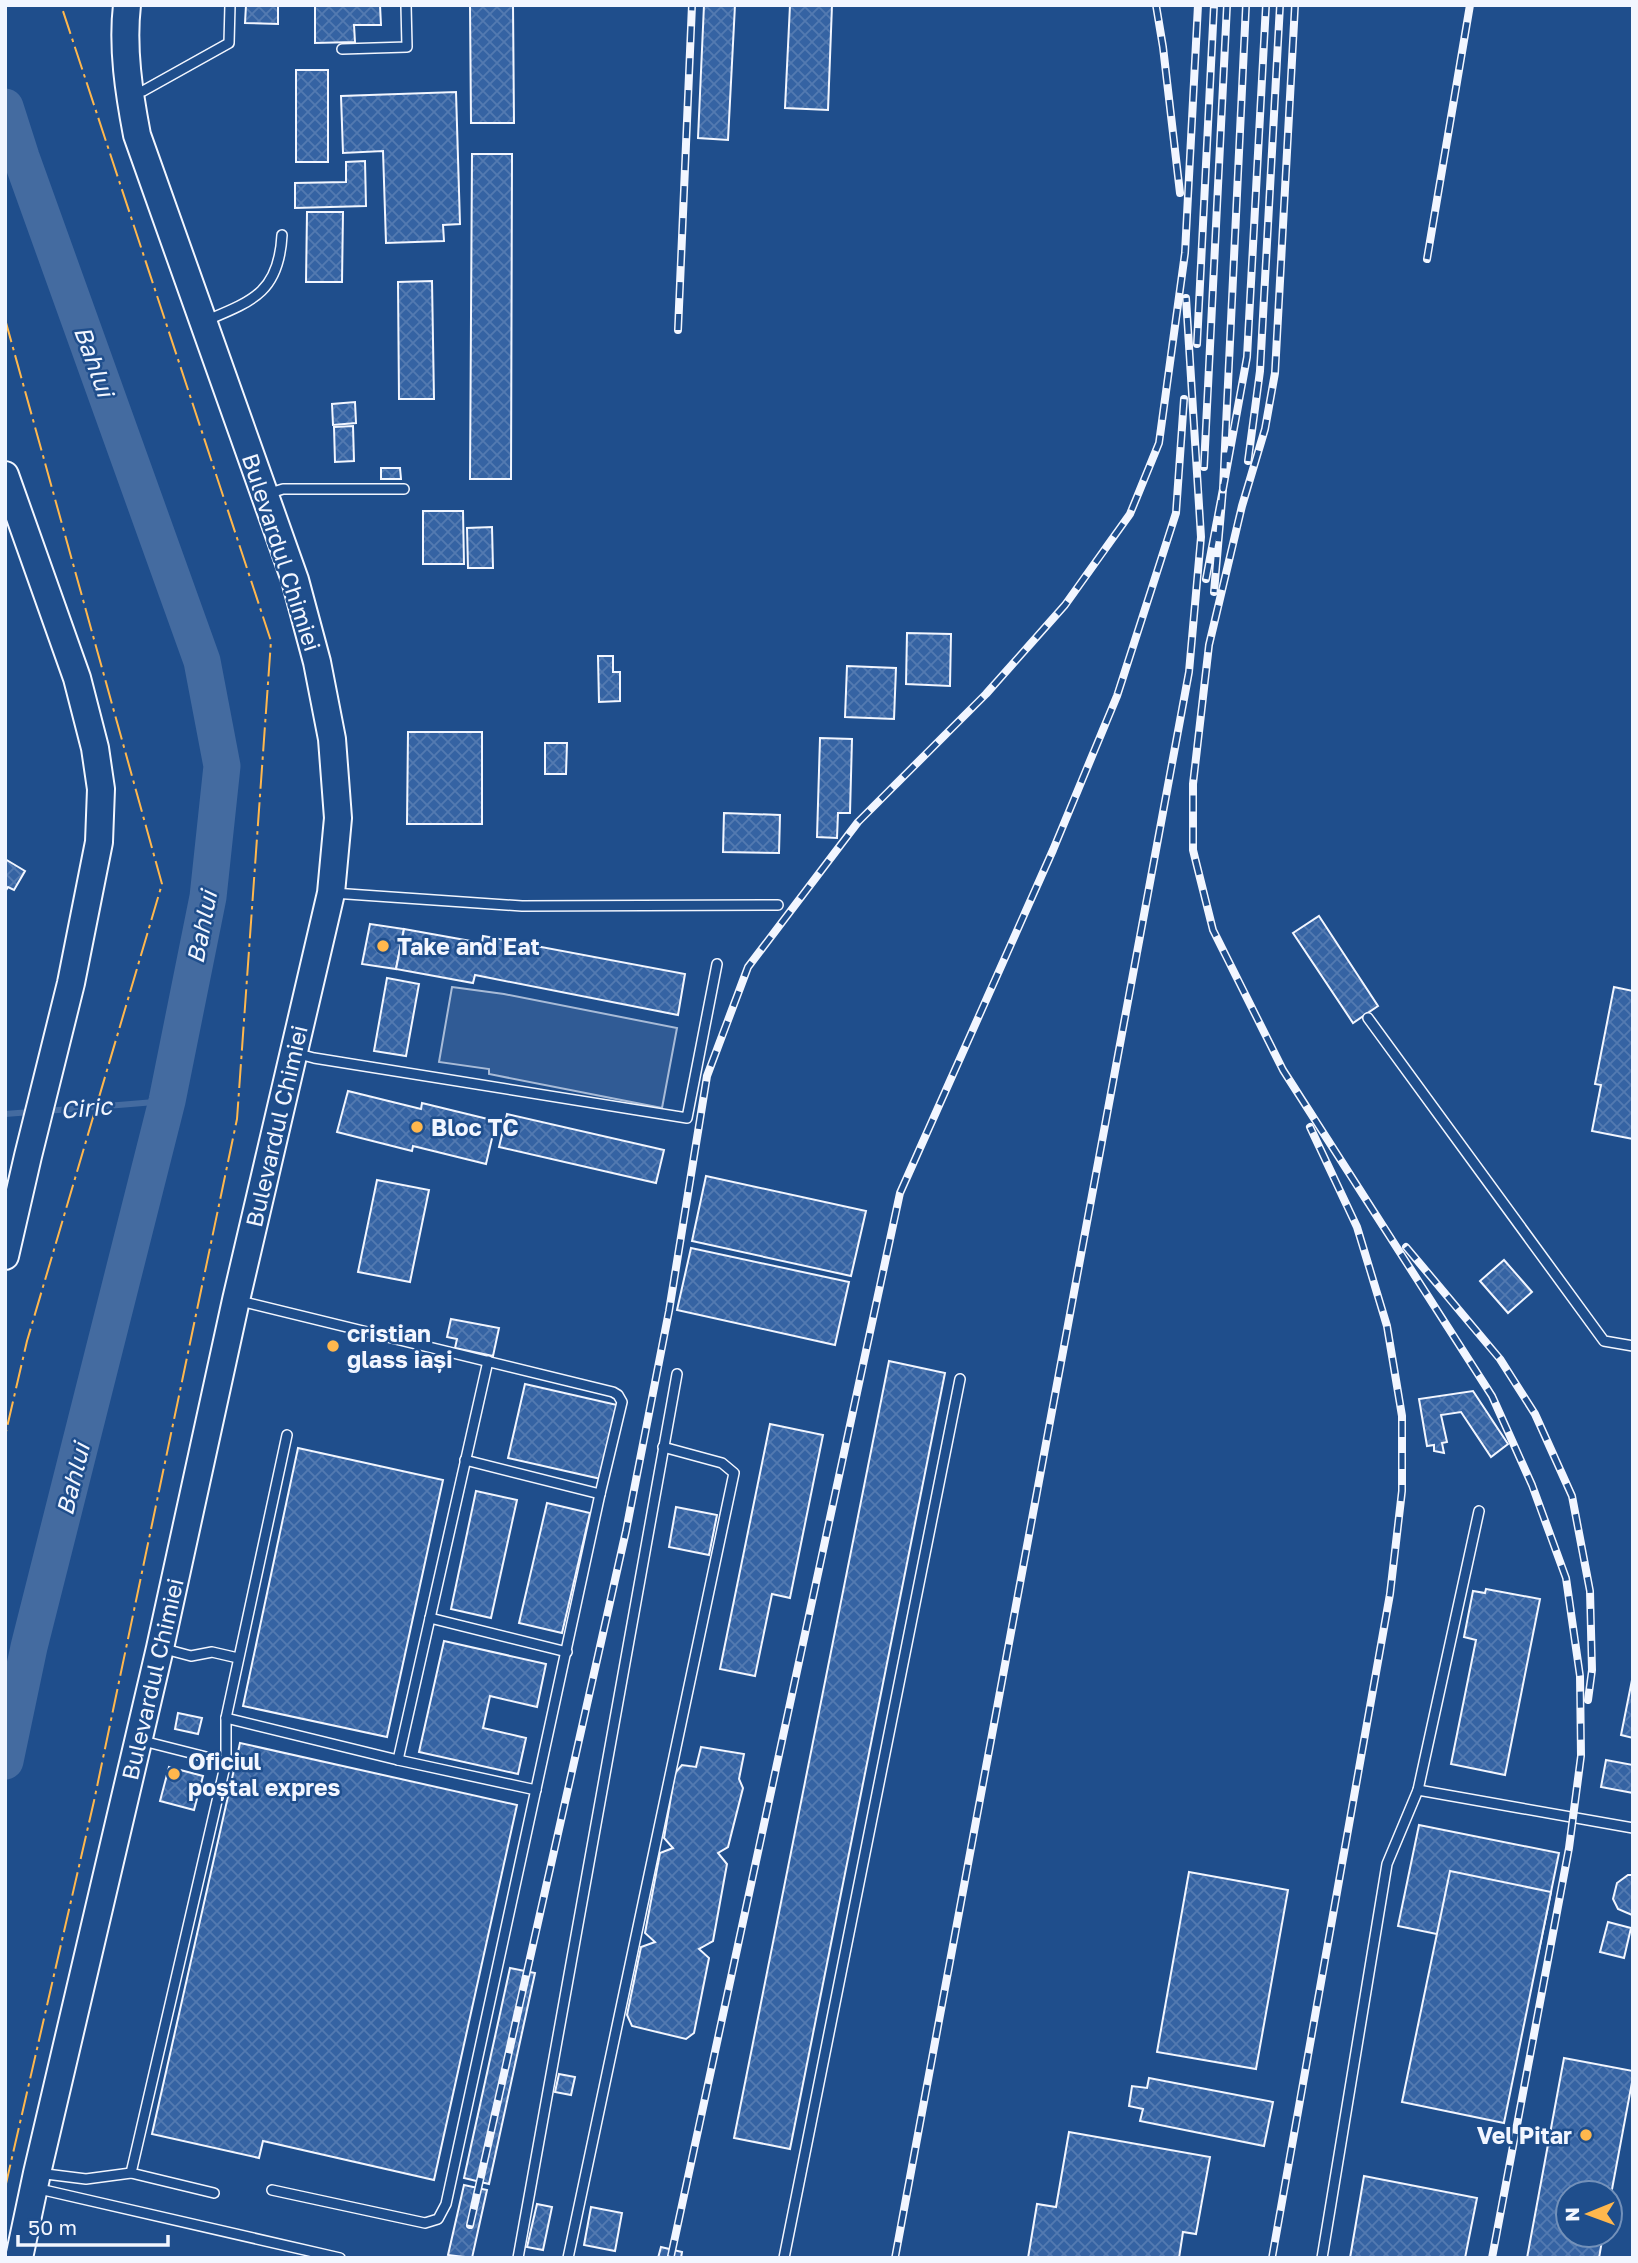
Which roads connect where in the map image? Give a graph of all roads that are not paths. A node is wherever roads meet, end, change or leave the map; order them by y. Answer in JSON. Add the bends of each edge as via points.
{"nodes":[{"id":1,"x":127,"y":5,"type":"edge"},
{"id":2,"x":230,"y":5,"type":"edge"},
{"id":3,"x":406,"y":5,"type":"edge"},
{"id":4,"x":342,"y":49,"type":"dead end"},
{"id":5,"x":129,"y":93,"type":"junction"},
{"id":6,"x":282,"y":235,"type":"dead end"},
{"id":7,"x":203,"y":321,"type":"junction"},
{"id":8,"x":5,"y":475,"type":"edge"},
{"id":9,"x":404,"y":489,"type":"dead end"},
{"id":10,"x":266,"y":495,"type":"junction"},
{"id":11,"x":331,"y":893,"type":"junction"},
{"id":12,"x":778,"y":905,"type":"dead end"},
{"id":13,"x":717,"y":964,"type":"dead end"},
{"id":14,"x":1368,"y":1018,"type":"dead end"},
{"id":15,"x":293,"y":1052,"type":"junction"},
{"id":16,"x":5,"y":1256,"type":"edge"},
{"id":17,"x":236,"y":1300,"type":"junction"},
{"id":18,"x":1633,"y":1346,"type":"edge"},
{"id":19,"x":488,"y":1362,"type":"junction"},
{"id":20,"x":677,"y":1374,"type":"dead end"},
{"id":21,"x":960,"y":1379,"type":"dead end"},
{"id":22,"x":287,"y":1435,"type":"dead end"},
{"id":23,"x":663,"y":1447,"type":"junction"},
{"id":24,"x":465,"y":1460,"type":"junction"},
{"id":25,"x":600,"y":1494,"type":"junction"},
{"id":26,"x":1479,"y":1511,"type":"dead end"},
{"id":27,"x":430,"y":1618,"type":"junction"},
{"id":28,"x":160,"y":1648,"type":"junction"},
{"id":29,"x":567,"y":1653,"type":"junction"},
{"id":30,"x":238,"y":1658,"type":"junction"},
{"id":31,"x":226,"y":1718,"type":"junction"},
{"id":32,"x":138,"y":1740,"type":"junction"},
{"id":33,"x":398,"y":1760,"type":"junction"},
{"id":34,"x":226,"y":1762,"type":"junction"},
{"id":35,"x":536,"y":1790,"type":"junction"},
{"id":36,"x":1418,"y":1790,"type":"junction"},
{"id":37,"x":1633,"y":1828,"type":"edge"},
{"id":38,"x":131,"y":2173,"type":"junction"},
{"id":39,"x":35,"y":2180,"type":"junction"},
{"id":40,"x":272,"y":2190,"type":"dead end"},
{"id":41,"x":214,"y":2193,"type":"dead end"},
{"id":42,"x":19,"y":2258,"type":"edge"},
{"id":43,"x":340,"y":2258,"type":"edge"},
{"id":44,"x":518,"y":2258,"type":"edge"},
{"id":45,"x":568,"y":2258,"type":"edge"},
{"id":46,"x":784,"y":2258,"type":"edge"},
{"id":47,"x":1322,"y":2258,"type":"edge"}],
"edges":[{"from":1,"to":5,"type":"street","name":"Bulevardul Chimiei"},
{"from":2,"to":5,"type":"lane","via":[[229,43],[143,91]]},
{"from":3,"to":4,"type":"lane","via":[[407,47]]},
{"from":5,"to":7,"type":"street","name":"Bulevardul Chimiei","via":[[138,135]]},
{"from":6,"to":7,"type":"lane","via":[[281,251],[265,289],[243,305]]},
{"from":7,"to":10,"type":"street","name":"Bulevardul Chimiei"},
{"from":8,"to":16,"type":"street","via":[[77,678],[101,789],[99,842],[71,983]]},
{"from":9,"to":10,"type":"lane","via":[[283,489]]},
{"from":10,"to":11,"type":"street","name":"Bulevardul Chimiei","via":[[295,580],[332,738],[338,818]]},
{"from":11,"to":12,"type":"lane","via":[[522,906]]},
{"from":11,"to":15,"type":"street","name":"Bulevardul Chimiei"},
{"from":13,"to":15,"type":"lane","via":[[687,1118]]},
{"from":14,"to":18,"type":"lane","via":[[1604,1340]]},
{"from":15,"to":17,"type":"street","name":"Bulevardul Chimiei"},
{"from":17,"to":19,"type":"lane"},
{"from":17,"to":28,"type":"street","name":"Bulevardul Chimiei"},
{"from":19,"to":24,"type":"lane"},
{"from":19,"to":25,"type":"lane","via":[[618,1395],[622,1402]]},
{"from":20,"to":23,"type":"lane"},
{"from":21,"to":46,"type":"lane"},
{"from":22,"to":30,"type":"lane"},
{"from":23,"to":44,"type":"lane"},
{"from":23,"to":45,"type":"lane","via":[[722,1463],[734,1473]]},
{"from":24,"to":25,"type":"lane"},
{"from":24,"to":27,"type":"lane"},
{"from":25,"to":29,"type":"lane"},
{"from":26,"to":36,"type":"lane"},
{"from":27,"to":29,"type":"lane"},
{"from":27,"to":33,"type":"lane"},
{"from":28,"to":30,"type":"lane","via":[[191,1656],[212,1652]]},
{"from":28,"to":32,"type":"street","name":"Bulevardul Chimiei"},
{"from":29,"to":35,"type":"lane"},
{"from":30,"to":31,"type":"lane"},
{"from":31,"to":33,"type":"lane"},
{"from":31,"to":34,"type":"lane"},
{"from":32,"to":34,"type":"lane"},
{"from":32,"to":39,"type":"street","name":"Bulevardul Chimiei"},
{"from":33,"to":35,"type":"lane"},
{"from":34,"to":38,"type":"lane"},
{"from":35,"to":40,"type":"lane","via":[[446,2204],[438,2219],[425,2223]]},
{"from":36,"to":37,"type":"lane"},
{"from":36,"to":47,"type":"lane","via":[[1387,1864]]},
{"from":38,"to":39,"type":"lane"},
{"from":38,"to":41,"type":"lane"},
{"from":39,"to":42,"type":"street","name":"Bulevardul Chimiei"},
{"from":39,"to":43,"type":"lane"}]}
